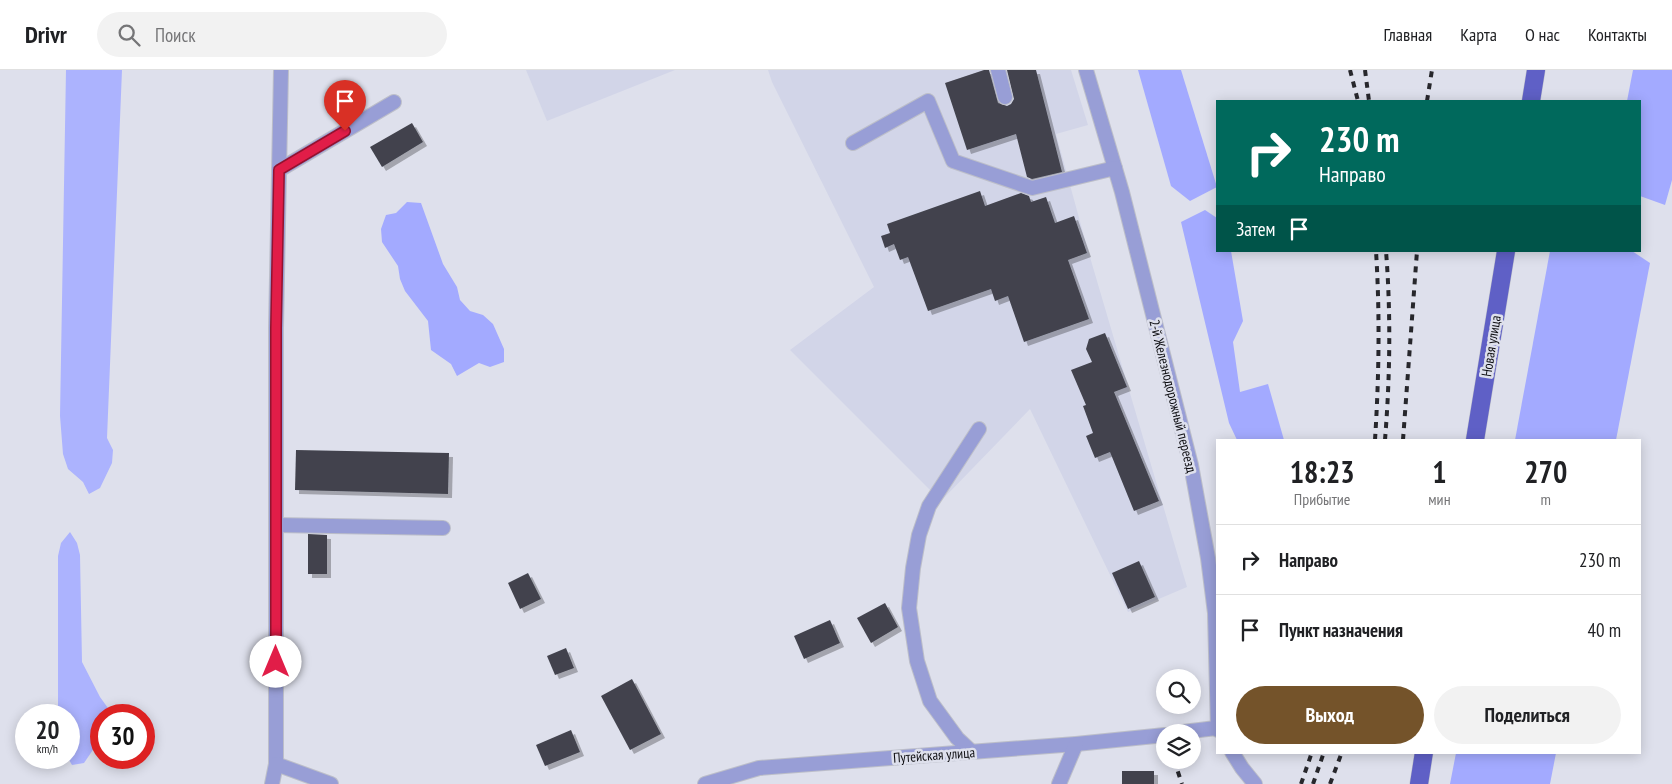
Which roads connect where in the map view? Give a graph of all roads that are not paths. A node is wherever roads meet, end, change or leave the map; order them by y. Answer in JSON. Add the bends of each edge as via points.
{"nodes":[{"id":1,"x":281,"y":70,"type":"edge"},
{"id":2,"x":998,"y":70,"type":"edge"},
{"id":3,"x":1086,"y":70,"type":"edge"},
{"id":4,"x":1536,"y":70,"type":"edge"},
{"id":5,"x":1005,"y":97,"type":"dead end"},
{"id":6,"x":1531,"y":100,"type":"edge"},
{"id":7,"x":394,"y":102,"type":"dead end"},
{"id":8,"x":852,"y":143,"type":"dead end"},
{"id":9,"x":1115,"y":168,"type":"junction"},
{"id":10,"x":279,"y":170,"type":"junction"},
{"id":11,"x":1506,"y":252,"type":"edge"},
{"id":12,"x":979,"y":429,"type":"dead end"},
{"id":13,"x":1475,"y":439,"type":"edge"},
{"id":14,"x":276,"y":525,"type":"junction"},
{"id":15,"x":443,"y":528,"type":"dead end"},
{"id":16,"x":1216,"y":633,"type":"edge"},
{"id":17,"x":1216,"y":729,"type":"edge"},
{"id":18,"x":1201,"y":730,"type":"edge"},
{"id":19,"x":1156,"y":736,"type":"edge"},
{"id":20,"x":1076,"y":744,"type":"junction"},
{"id":21,"x":972,"y":752,"type":"junction"},
{"id":22,"x":1233,"y":754,"type":"edge"},
{"id":23,"x":1424,"y":754,"type":"edge"},
{"id":24,"x":276,"y":764,"type":"junction"},
{"id":25,"x":723,"y":781,"type":"edge"},
{"id":26,"x":272,"y":784,"type":"edge"},
{"id":27,"x":331,"y":784,"type":"edge"},
{"id":28,"x":705,"y":784,"type":"edge"},
{"id":29,"x":1059,"y":784,"type":"edge"},
{"id":30,"x":1255,"y":784,"type":"edge"},
{"id":31,"x":1419,"y":784,"type":"edge"}],
"edges":[{"from":1,"to":10,"type":"street"},
{"from":2,"to":5,"type":"street"},
{"from":3,"to":9,"type":"street","name":"2-й Железнодорожный переезд"},
{"from":4,"to":6,"type":"main road"},
{"from":7,"to":10,"type":"street"},
{"from":8,"to":9,"type":"street","via":[[928,101],[953,161],[968,167],[1032,188]]},
{"from":9,"to":16,"type":"street","name":"2-й Железнодорожный переезд","via":[[1191,465],[1208,558]]},
{"from":10,"to":14,"type":"street"},
{"from":11,"to":13,"type":"main road","name":"Новая улица"},
{"from":12,"to":21,"type":"street","via":[[929,506],[919,536],[909,608],[917,662],[930,701],[957,738]]},
{"from":14,"to":15,"type":"street"},
{"from":14,"to":24,"type":"street"},
{"from":17,"to":18,"type":"street"},
{"from":19,"to":20,"type":"street","name":"Путейская улица"},
{"from":20,"to":21,"type":"street","name":"Путейская улица"},
{"from":20,"to":29,"type":"street"},
{"from":21,"to":25,"type":"street","name":"Путейская улица","via":[[759,768]]},
{"from":22,"to":30,"type":"street"},
{"from":23,"to":31,"type":"main road"},
{"from":24,"to":26,"type":"street"},
{"from":24,"to":27,"type":"street"},
{"from":25,"to":28,"type":"street","name":"Путейская улица"}]}
